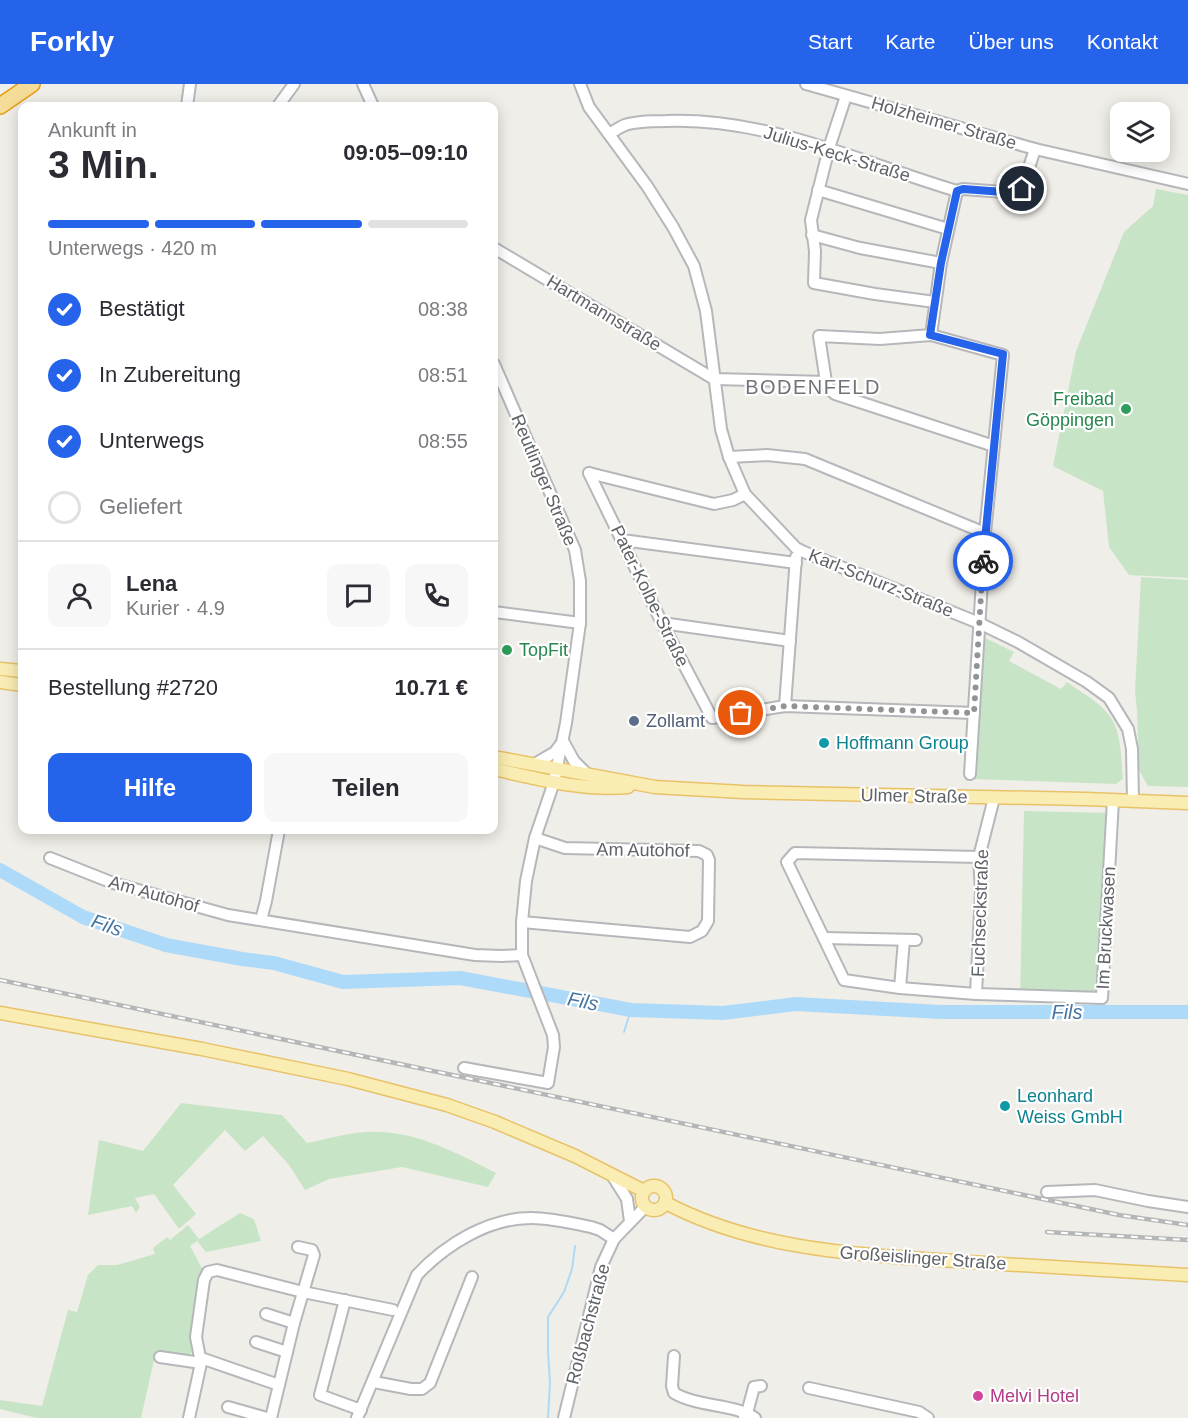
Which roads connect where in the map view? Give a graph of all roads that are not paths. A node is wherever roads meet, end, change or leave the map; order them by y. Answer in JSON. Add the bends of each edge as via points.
{"nodes":[{"id":1,"x":32,"y":84,"type":"edge"},
{"id":2,"x":190,"y":84,"type":"edge"},
{"id":3,"x":294,"y":84,"type":"edge"},
{"id":4,"x":363,"y":84,"type":"edge"},
{"id":5,"x":580,"y":84,"type":"edge"},
{"id":6,"x":806,"y":84,"type":"edge"},
{"id":7,"x":846,"y":96,"type":"junction"},
{"id":8,"x":188,"y":102,"type":"edge"},
{"id":9,"x":281,"y":102,"type":"edge"},
{"id":10,"x":372,"y":102,"type":"edge"},
{"id":11,"x":0,"y":106,"type":"edge"},
{"id":12,"x":609,"y":134,"type":"junction"},
{"id":13,"x":830,"y":148,"type":"junction"},
{"id":14,"x":1035,"y":149,"type":"junction"},
{"id":15,"x":1188,"y":184,"type":"edge"},
{"id":16,"x":818,"y":190,"type":"junction"},
{"id":17,"x":957,"y":191,"type":"junction"},
{"id":18,"x":948,"y":229,"type":"junction"},
{"id":19,"x":812,"y":235,"type":"junction"},
{"id":20,"x":498,"y":250,"type":"edge"},
{"id":21,"x":941,"y":263,"type":"junction"},
{"id":22,"x":935,"y":302,"type":"junction"},
{"id":23,"x":930,"y":335,"type":"junction"},
{"id":24,"x":498,"y":378,"type":"edge"},
{"id":25,"x":714,"y":379,"type":"junction"},
{"id":26,"x":826,"y":382,"type":"junction"},
{"id":27,"x":994,"y":446,"type":"junction"},
{"id":28,"x":729,"y":457,"type":"junction"},
{"id":29,"x":745,"y":494,"type":"junction"},
{"id":30,"x":985,"y":533,"type":"junction"},
{"id":31,"x":622,"y":540,"type":"junction"},
{"id":32,"x":796,"y":548,"type":"junction"},
{"id":33,"x":796,"y":563,"type":"junction"},
{"id":34,"x":498,"y":612,"type":"edge"},
{"id":35,"x":580,"y":622,"type":"junction"},
{"id":36,"x":662,"y":623,"type":"junction"},
{"id":37,"x":979,"y":623,"type":"junction"},
{"id":38,"x":790,"y":641,"type":"junction"},
{"id":39,"x":0,"y":667,"type":"edge"},
{"id":40,"x":18,"y":671,"type":"edge"},
{"id":41,"x":0,"y":682,"type":"edge"},
{"id":42,"x":18,"y":684,"type":"edge"},
{"id":43,"x":785,"y":706,"type":"junction"},
{"id":44,"x":974,"y":713,"type":"junction"},
{"id":45,"x":563,"y":741,"type":"junction"},
{"id":46,"x":498,"y":758,"type":"edge"},
{"id":47,"x":533,"y":765,"type":"junction"},
{"id":48,"x":498,"y":769,"type":"edge"},
{"id":49,"x":970,"y":774,"type":"dead end"},
{"id":50,"x":588,"y":775,"type":"junction"},
{"id":51,"x":555,"y":776,"type":"junction"},
{"id":52,"x":641,"y":786,"type":"junction"},
{"id":53,"x":994,"y":798,"type":"junction"},
{"id":54,"x":1113,"y":800,"type":"junction"},
{"id":55,"x":1133,"y":801,"type":"junction"},
{"id":56,"x":1188,"y":803,"type":"edge"},
{"id":57,"x":278,"y":834,"type":"edge"},
{"id":58,"x":535,"y":838,"type":"junction"},
{"id":59,"x":979,"y":857,"type":"junction"},
{"id":60,"x":50,"y":858,"type":"dead end"},
{"id":61,"x":261,"y":920,"type":"junction"},
{"id":62,"x":522,"y":922,"type":"junction"},
{"id":63,"x":824,"y":938,"type":"junction"},
{"id":64,"x":904,"y":939,"type":"junction"},
{"id":65,"x":916,"y":940,"type":"dead end"},
{"id":66,"x":522,"y":955,"type":"junction"},
{"id":67,"x":900,"y":988,"type":"junction"},
{"id":68,"x":976,"y":994,"type":"junction"},
{"id":69,"x":0,"y":1013,"type":"edge"},
{"id":70,"x":464,"y":1068,"type":"dead end"},
{"id":71,"x":611,"y":1173,"type":"junction"},
{"id":72,"x":644,"y":1191,"type":"junction"},
{"id":73,"x":1047,"y":1192,"type":"dead end"},
{"id":74,"x":666,"y":1203,"type":"junction"},
{"id":75,"x":645,"y":1207,"type":"junction"},
{"id":76,"x":1188,"y":1207,"type":"edge"},
{"id":77,"x":630,"y":1221,"type":"junction"},
{"id":78,"x":614,"y":1239,"type":"junction"},
{"id":79,"x":298,"y":1247,"type":"dead end"},
{"id":80,"x":1188,"y":1275,"type":"edge"},
{"id":81,"x":472,"y":1277,"type":"dead end"},
{"id":82,"x":303,"y":1292,"type":"junction"},
{"id":83,"x":345,"y":1300,"type":"junction"},
{"id":84,"x":393,"y":1310,"type":"dead end"},
{"id":85,"x":266,"y":1314,"type":"dead end"},
{"id":86,"x":294,"y":1323,"type":"junction"},
{"id":87,"x":256,"y":1342,"type":"dead end"},
{"id":88,"x":287,"y":1352,"type":"junction"},
{"id":89,"x":674,"y":1356,"type":"dead end"},
{"id":90,"x":160,"y":1357,"type":"dead end"},
{"id":91,"x":201,"y":1361,"type":"junction"},
{"id":92,"x":374,"y":1382,"type":"junction"},
{"id":93,"x":279,"y":1385,"type":"junction"},
{"id":94,"x":761,"y":1386,"type":"dead end"},
{"id":95,"x":809,"y":1388,"type":"dead end"},
{"id":96,"x":228,"y":1407,"type":"dead end"},
{"id":97,"x":359,"y":1414,"type":"edge"},
{"id":98,"x":748,"y":1416,"type":"edge"},
{"id":99,"x":189,"y":1418,"type":"edge"},
{"id":100,"x":269,"y":1418,"type":"edge"},
{"id":101,"x":564,"y":1418,"type":"edge"},
{"id":102,"x":928,"y":1418,"type":"edge"}],
"edges":[{"from":1,"to":11,"type":"highway"},
{"from":2,"to":8,"type":"street"},
{"from":3,"to":9,"type":"street"},
{"from":4,"to":10,"type":"street"},
{"from":5,"to":12,"type":"street","name":"Karl-Schurz-Straße","via":[[589,107]]},
{"from":6,"to":7,"type":"street","name":"Holzheimer Straße"},
{"from":7,"to":13,"type":"street"},
{"from":7,"to":14,"type":"street","name":"Holzheimer Straße"},
{"from":12,"to":13,"type":"street","name":"Julius-Keck-Straße","via":[[625,125],[643,122],[697,120]]},
{"from":12,"to":25,"type":"street","name":"Karl-Schurz-Straße","via":[[673,227],[694,266],[706,311]]},
{"from":13,"to":16,"type":"street"},
{"from":13,"to":17,"type":"street","name":"Julius-Keck-Straße"},
{"from":14,"to":15,"type":"street","name":"Holzheimer Straße"},
{"from":14,"to":17,"type":"street","name":"Julius-Keck-Straße","via":[[1022,189],[1017,193]]},
{"from":16,"to":18,"type":"street"},
{"from":16,"to":19,"type":"street"},
{"from":17,"to":18,"type":"street"},
{"from":18,"to":21,"type":"street"},
{"from":19,"to":21,"type":"street"},
{"from":19,"to":22,"type":"street","via":[[814,283]]},
{"from":20,"to":25,"type":"street","name":"Hartmannstraße"},
{"from":21,"to":22,"type":"street"},
{"from":22,"to":23,"type":"street"},
{"from":23,"to":26,"type":"street","via":[[880,339],[819,336]]},
{"from":23,"to":27,"type":"street","via":[[1003,354]]},
{"from":24,"to":35,"type":"street","name":"Reutlinger Straße","via":[[575,550]]},
{"from":25,"to":26,"type":"street"},
{"from":25,"to":28,"type":"street","name":"Karl-Schurz-Straße"},
{"from":26,"to":27,"type":"street","via":[[835,394]]},
{"from":27,"to":30,"type":"street"},
{"from":28,"to":29,"type":"street","name":"Karl-Schurz-Straße"},
{"from":28,"to":30,"type":"street","via":[[805,459]]},
{"from":29,"to":31,"type":"street","name":"Pater-Kolbe-Straße","via":[[714,504],[589,473]]},
{"from":29,"to":32,"type":"street","name":"Karl-Schurz-Straße"},
{"from":30,"to":37,"type":"street"},
{"from":31,"to":33,"type":"street"},
{"from":31,"to":36,"type":"street","name":"Pater-Kolbe-Straße"},
{"from":32,"to":33,"type":"street"},
{"from":32,"to":37,"type":"street","name":"Karl-Schurz-Straße"},
{"from":33,"to":38,"type":"street"},
{"from":34,"to":35,"type":"street"},
{"from":35,"to":45,"type":"street","name":"Reutlinger Straße"},
{"from":36,"to":38,"type":"street"},
{"from":36,"to":43,"type":"street","name":"Pater-Kolbe-Straße","via":[[712,718]]},
{"from":37,"to":44,"type":"street"},
{"from":37,"to":55,"type":"street","name":"Karl-Schurz-Straße","via":[[1018,642],[1109,698],[1128,729]]},
{"from":38,"to":43,"type":"street"},
{"from":39,"to":40,"type":"main road"},
{"from":41,"to":42,"type":"main road"},
{"from":43,"to":44,"type":"street"},
{"from":44,"to":49,"type":"street"},
{"from":45,"to":47,"type":"street","via":[[555,752]]},
{"from":45,"to":50,"type":"street"},
{"from":45,"to":51,"type":"street","name":"Reutlinger Straße"},
{"from":46,"to":47,"type":"main road","name":"Ulmer Straße"},
{"from":47,"to":51,"type":"main road","name":"Ulmer Straße"},
{"from":48,"to":51,"type":"main road","name":"Ulmer Straße"},
{"from":50,"to":51,"type":"main road","name":"Ulmer Straße"},
{"from":50,"to":52,"type":"main road","name":"Ulmer Straße"},
{"from":51,"to":52,"type":"main road","name":"Ulmer Straße","via":[[604,789]]},
{"from":51,"to":58,"type":"street"},
{"from":52,"to":53,"type":"main road","name":"Ulmer Straße"},
{"from":53,"to":54,"type":"main road","name":"Ulmer Straße"},
{"from":53,"to":59,"type":"street","name":"Fuchseckstraße"},
{"from":54,"to":55,"type":"main road","name":"Ulmer Straße"},
{"from":54,"to":68,"type":"street","name":"Im Bruckwasen","via":[[1102,998]]},
{"from":55,"to":56,"type":"main road","name":"Ulmer Straße"},
{"from":57,"to":61,"type":"street"},
{"from":58,"to":62,"type":"street"},
{"from":58,"to":62,"type":"street","name":"Am Autohof","via":[[565,848],[699,851],[709,860],[708,921],[690,937]]},
{"from":59,"to":63,"type":"street","name":"Im Bruckwasen","via":[[795,853],[787,862]]},
{"from":59,"to":68,"type":"street","name":"Fuchseckstraße"},
{"from":60,"to":61,"type":"street","name":"Am Autohof","via":[[126,887]]},
{"from":61,"to":66,"type":"street","name":"Am Autohof","via":[[475,955]]},
{"from":62,"to":66,"type":"street"},
{"from":63,"to":64,"type":"street"},
{"from":63,"to":67,"type":"street","name":"Im Bruckwasen","via":[[844,980]]},
{"from":64,"to":65,"type":"street"},
{"from":64,"to":67,"type":"street"},
{"from":66,"to":70,"type":"street","via":[[553,1035],[548,1083]]},
{"from":67,"to":68,"type":"street","name":"Im Bruckwasen"},
{"from":69,"to":71,"type":"main road","via":[[326,1074],[447,1105]]},
{"from":71,"to":72,"type":"main road"},
{"from":71,"to":77,"type":"street","via":[[627,1199]]},
{"from":72,"to":74,"type":"main road","via":[[658,1186],[665,1191]]},
{"from":72,"to":75,"type":"main road"},
{"from":73,"to":76,"type":"street","via":[[1095,1190]]},
{"from":74,"to":75,"type":"main road","via":[[656,1211]]},
{"from":74,"to":80,"type":"main road","name":"Großeislinger Straße","via":[[747,1235],[840,1252]]},
{"from":75,"to":77,"type":"street","name":"Roßbachstraße"},
{"from":77,"to":78,"type":"street","name":"Roßbachstraße"},
{"from":78,"to":92,"type":"street","via":[[591,1227],[530,1218],[496,1223],[447,1247],[417,1275]]},
{"from":78,"to":101,"type":"street","name":"Roßbachstraße","via":[[601,1266]]},
{"from":79,"to":82,"type":"street","via":[[314,1252]]},
{"from":81,"to":92,"type":"street","via":[[430,1383],[422,1389],[411,1389]]},
{"from":82,"to":83,"type":"street"},
{"from":82,"to":86,"type":"street"},
{"from":82,"to":91,"type":"street","via":[[213,1270],[206,1275],[196,1337]]},
{"from":83,"to":84,"type":"street"},
{"from":83,"to":97,"type":"street","via":[[320,1395]]},
{"from":85,"to":86,"type":"street"},
{"from":86,"to":88,"type":"street"},
{"from":87,"to":88,"type":"street"},
{"from":88,"to":93,"type":"street"},
{"from":89,"to":98,"type":"street","via":[[674,1393]]},
{"from":90,"to":91,"type":"street"},
{"from":91,"to":93,"type":"street"},
{"from":91,"to":99,"type":"street"},
{"from":92,"to":97,"type":"street"},
{"from":93,"to":100,"type":"street"},
{"from":94,"to":98,"type":"street","via":[[754,1387]]},
{"from":95,"to":102,"type":"street","via":[[919,1412]]},
{"from":96,"to":100,"type":"street"}]}
